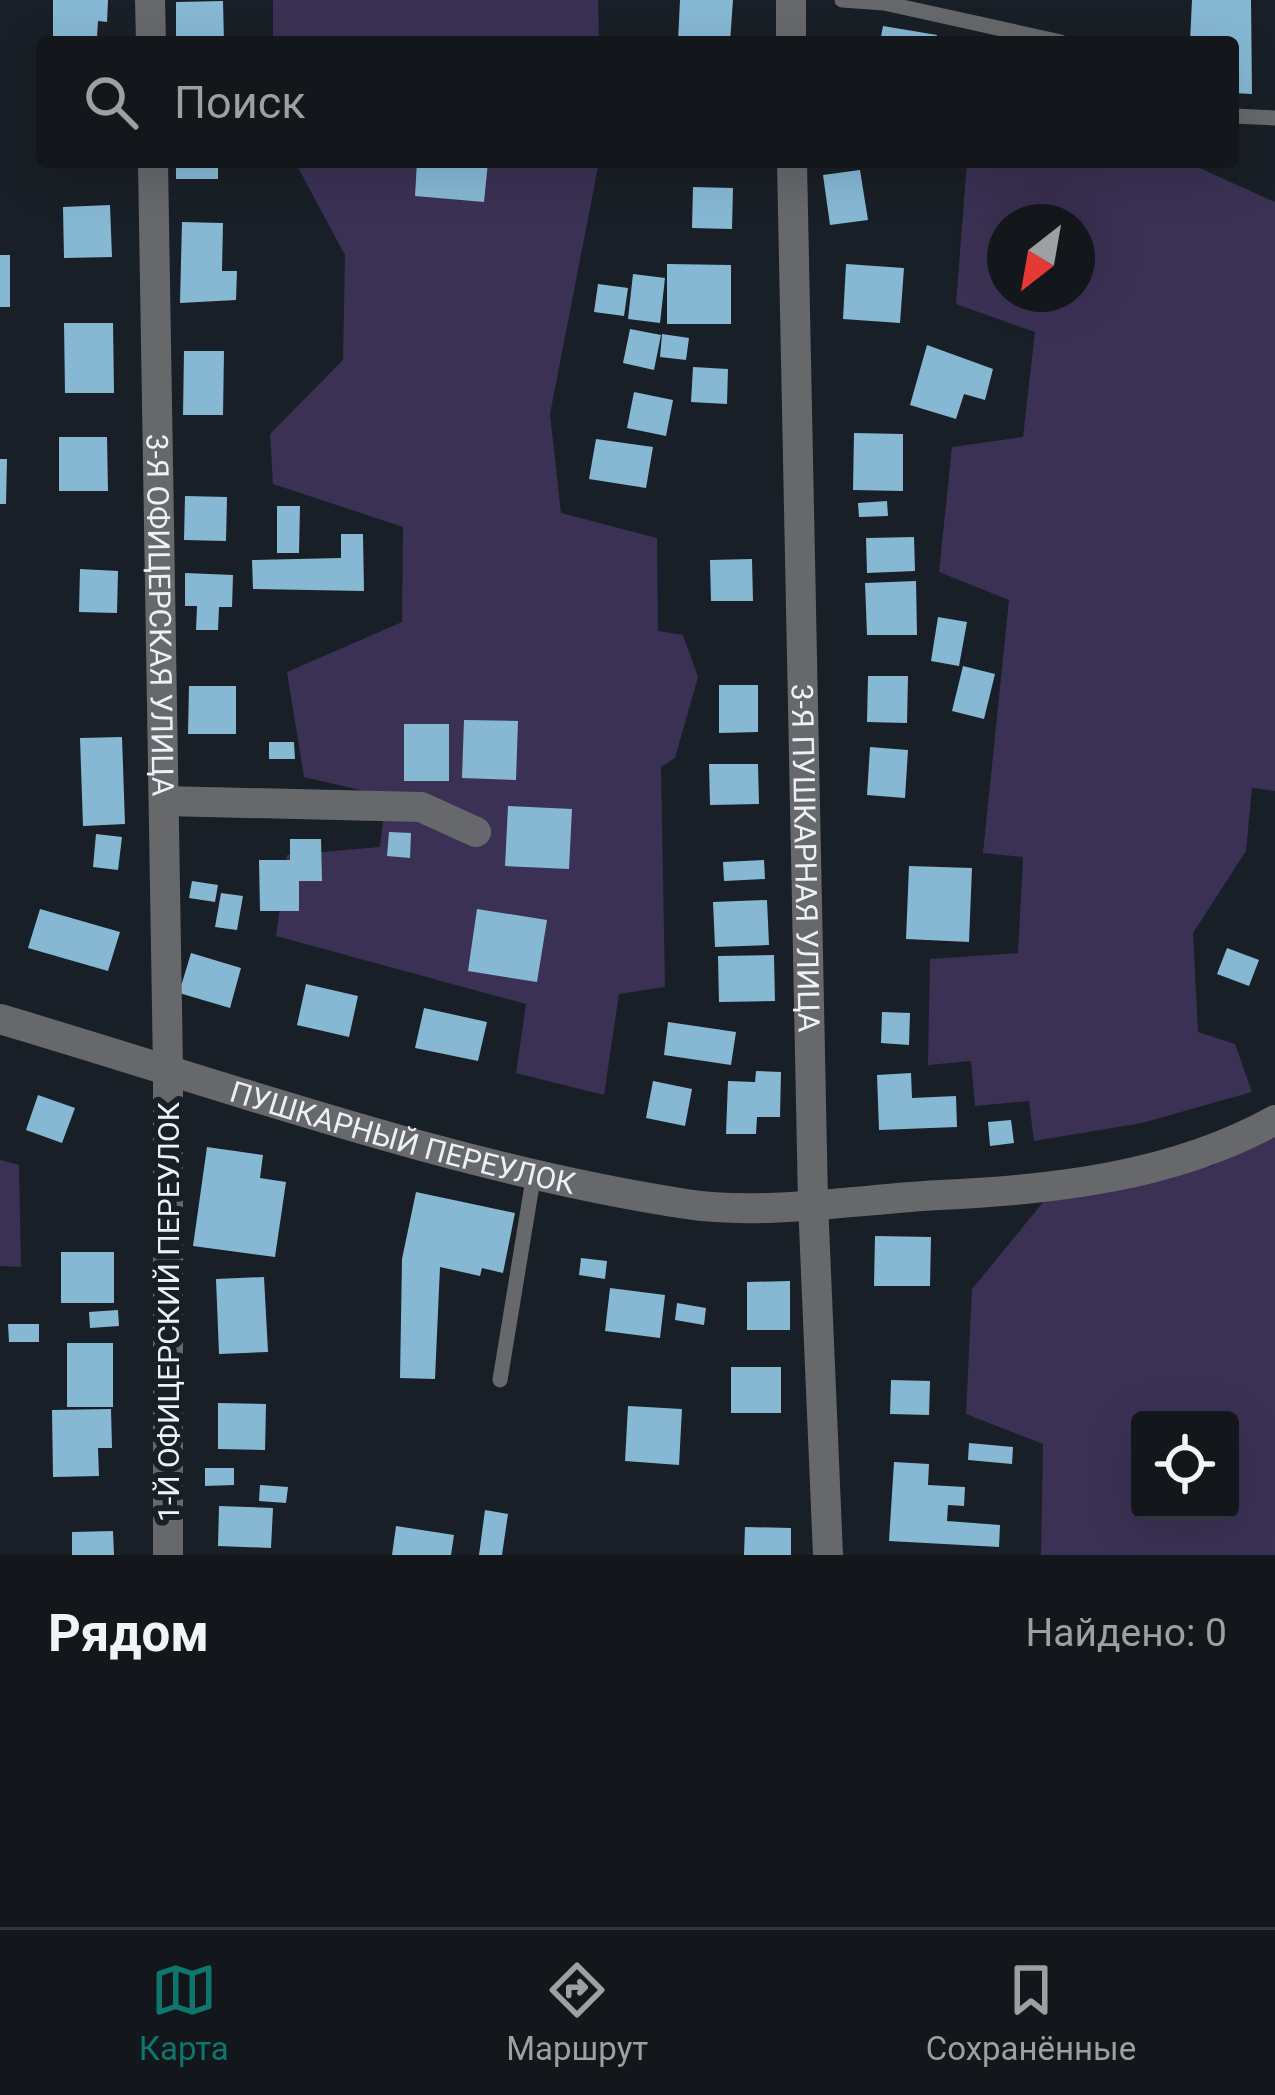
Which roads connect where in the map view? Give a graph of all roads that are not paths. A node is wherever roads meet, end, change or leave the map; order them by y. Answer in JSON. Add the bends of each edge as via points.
{"nodes":[{"id":1,"x":150,"y":0,"type":"edge"},
{"id":2,"x":791,"y":0,"type":"edge"},
{"id":3,"x":842,"y":0,"type":"edge"},
{"id":4,"x":151,"y":36,"type":"edge"},
{"id":5,"x":791,"y":36,"type":"edge"},
{"id":6,"x":1034,"y":36,"type":"edge"},
{"id":7,"x":1239,"y":116,"type":"edge"},
{"id":8,"x":1275,"y":118,"type":"edge"},
{"id":9,"x":153,"y":168,"type":"edge"},
{"id":10,"x":792,"y":168,"type":"edge"},
{"id":11,"x":164,"y":801,"type":"junction"},
{"id":12,"x":476,"y":832,"type":"dead end"},
{"id":13,"x":0,"y":1019,"type":"edge"},
{"id":14,"x":168,"y":1069,"type":"junction"},
{"id":15,"x":1275,"y":1120,"type":"edge"},
{"id":16,"x":534,"y":1173,"type":"junction"},
{"id":17,"x":813,"y":1202,"type":"junction"},
{"id":18,"x":500,"y":1380,"type":"dead end"},
{"id":19,"x":168,"y":1555,"type":"edge"},
{"id":20,"x":828,"y":1555,"type":"edge"}],
"edges":[{"from":1,"to":4,"type":"street"},
{"from":2,"to":5,"type":"street"},
{"from":3,"to":6,"type":"lane"},
{"from":7,"to":8,"type":"lane"},
{"from":9,"to":11,"type":"street","name":"3-Я ОФИЦЕРСКАЯ УЛИЦА"},
{"from":10,"to":17,"type":"street","name":"3-Я ПУШКАРНАЯ УЛИЦА"},
{"from":11,"to":12,"type":"street","via":[[421,807]]},
{"from":11,"to":14,"type":"street","name":"3-Я ОФИЦЕРСКАЯ УЛИЦА"},
{"from":13,"to":14,"type":"street","name":"ПУШКАРНЫЙ ПЕРЕУЛОК"},
{"from":14,"to":16,"type":"street","name":"ПУШКАРНЫЙ ПЕРЕУЛОК"},
{"from":14,"to":19,"type":"street","name":"1-Й ОФИЦЕРСКИЙ ПЕРЕУЛОК"},
{"from":15,"to":17,"type":"street","name":"ПУШКАРНЫЙ ПЕРЕУЛОК","via":[[1235,1142],[1146,1169],[1035,1191]]},
{"from":16,"to":17,"type":"street","name":"ПУШКАРНЫЙ ПЕРЕУЛОК","via":[[688,1205],[772,1210]]},
{"from":16,"to":18,"type":"lane"},
{"from":17,"to":20,"type":"street","name":"3-Я ПУШКАРНАЯ УЛИЦА"}]}
